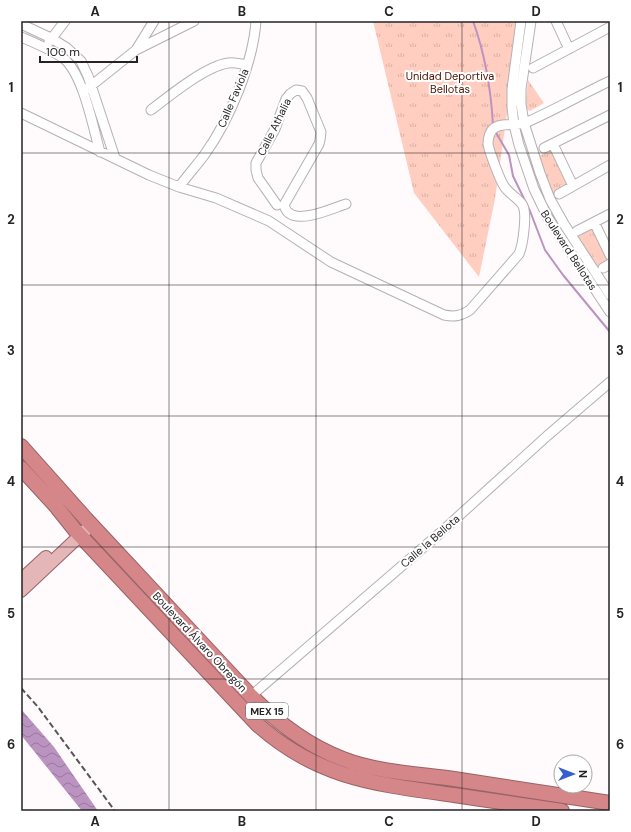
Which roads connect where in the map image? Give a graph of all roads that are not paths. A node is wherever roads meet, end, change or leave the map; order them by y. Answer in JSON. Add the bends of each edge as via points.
{"nodes":[{"id":1,"x":65,"y":21,"type":"edge"},
{"id":2,"x":154,"y":21,"type":"edge"},
{"id":3,"x":194,"y":21,"type":"edge"},
{"id":4,"x":256,"y":21,"type":"edge"},
{"id":5,"x":521,"y":21,"type":"edge"},
{"id":6,"x":531,"y":21,"type":"edge"},
{"id":7,"x":556,"y":21,"type":"edge"},
{"id":8,"x":21,"y":24,"type":"edge"},
{"id":9,"x":610,"y":27,"type":"edge"},
{"id":10,"x":21,"y":37,"type":"edge"},
{"id":11,"x":51,"y":38,"type":"junction"},
{"id":12,"x":45,"y":48,"type":"junction"},
{"id":13,"x":569,"y":49,"type":"junction"},
{"id":14,"x":136,"y":50,"type":"junction"},
{"id":15,"x":247,"y":65,"type":"junction"},
{"id":16,"x":533,"y":68,"type":"dead end"},
{"id":17,"x":523,"y":71,"type":"junction"},
{"id":18,"x":514,"y":75,"type":"junction"},
{"id":19,"x":610,"y":81,"type":"edge"},
{"id":20,"x":92,"y":86,"type":"junction"},
{"id":21,"x":83,"y":92,"type":"junction"},
{"id":22,"x":151,"y":110,"type":"dead end"},
{"id":23,"x":21,"y":113,"type":"edge"},
{"id":24,"x":610,"y":116,"type":"edge"},
{"id":25,"x":524,"y":123,"type":"junction"},
{"id":26,"x":514,"y":125,"type":"junction"},
{"id":27,"x":553,"y":144,"type":"junction"},
{"id":28,"x":544,"y":148,"type":"dead end"},
{"id":29,"x":100,"y":152,"type":"junction"},
{"id":30,"x":114,"y":158,"type":"junction"},
{"id":31,"x":610,"y":165,"type":"edge"},
{"id":32,"x":573,"y":186,"type":"junction"},
{"id":33,"x":179,"y":187,"type":"junction"},
{"id":34,"x":560,"y":194,"type":"dead end"},
{"id":35,"x":550,"y":199,"type":"junction"},
{"id":36,"x":346,"y":204,"type":"dead end"},
{"id":37,"x":280,"y":205,"type":"junction"},
{"id":38,"x":541,"y":205,"type":"junction"},
{"id":39,"x":610,"y":214,"type":"edge"},
{"id":40,"x":269,"y":220,"type":"junction"},
{"id":41,"x":594,"y":222,"type":"junction"},
{"id":42,"x":574,"y":233,"type":"junction"},
{"id":43,"x":562,"y":241,"type":"junction"},
{"id":44,"x":610,"y":255,"type":"edge"},
{"id":45,"x":603,"y":268,"type":"edge"},
{"id":46,"x":587,"y":278,"type":"junction"},
{"id":47,"x":610,"y":295,"type":"edge"},
{"id":48,"x":610,"y":312,"type":"edge"},
{"id":49,"x":609,"y":384,"type":"edge"},
{"id":50,"x":21,"y":446,"type":"edge"},
{"id":51,"x":21,"y":468,"type":"edge"},
{"id":52,"x":89,"y":522,"type":"junction"},
{"id":53,"x":78,"y":533,"type":"junction"},
{"id":54,"x":21,"y":580,"type":"edge"},
{"id":55,"x":21,"y":592,"type":"edge"},
{"id":56,"x":251,"y":696,"type":"junction"},
{"id":57,"x":610,"y":803,"type":"edge"},
{"id":58,"x":562,"y":811,"type":"edge"}],
"edges":[{"from":1,"to":11,"type":"street"},
{"from":2,"to":14,"type":"street"},
{"from":3,"to":14,"type":"street"},
{"from":4,"to":15,"type":"street","name":"Calle Faviola"},
{"from":5,"to":18,"type":"street","name":"Boulevard Bellotas"},
{"from":6,"to":17,"type":"street","name":"Boulevard Bellotas"},
{"from":7,"to":13,"type":"street"},
{"from":8,"to":11,"type":"street"},
{"from":9,"to":13,"type":"street"},
{"from":10,"to":12,"type":"street"},
{"from":11,"to":12,"type":"street"},
{"from":11,"to":20,"type":"street","via":[[81,61]]},
{"from":12,"to":21,"type":"street","via":[[63,58],[71,66]]},
{"from":13,"to":16,"type":"street"},
{"from":14,"to":20,"type":"street"},
{"from":15,"to":22,"type":"street","via":[[228,63],[213,68],[182,86]]},
{"from":15,"to":33,"type":"street","name":"Calle Faviola","via":[[226,119],[206,153]]},
{"from":17,"to":18,"type":"street"},
{"from":17,"to":25,"type":"street","name":"Boulevard Bellotas","via":[[521,104]]},
{"from":18,"to":26,"type":"street","name":"Boulevard Bellotas"},
{"from":19,"to":25,"type":"street"},
{"from":20,"to":21,"type":"street"},
{"from":20,"to":30,"type":"street"},
{"from":21,"to":29,"type":"street"},
{"from":23,"to":29,"type":"street"},
{"from":24,"to":27,"type":"street"},
{"from":25,"to":26,"type":"street"},
{"from":25,"to":35,"type":"street","name":"Boulevard Bellotas"},
{"from":26,"to":38,"type":"street","name":"Boulevard Bellotas","via":[[527,170]]},
{"from":26,"to":40,"type":"street","via":[[493,129],[488,144],[504,185],[523,205],[525,212],[522,246],[519,254],[464,314],[454,317],[444,315],[331,262]]},
{"from":27,"to":28,"type":"street"},
{"from":27,"to":32,"type":"street"},
{"from":29,"to":30,"type":"street"},
{"from":30,"to":33,"type":"street"},
{"from":31,"to":32,"type":"street"},
{"from":32,"to":34,"type":"street"},
{"from":33,"to":40,"type":"street","via":[[216,198]]},
{"from":35,"to":38,"type":"street"},
{"from":35,"to":42,"type":"street","name":"Boulevard Bellotas"},
{"from":36,"to":37,"type":"street","via":[[301,217],[290,214]]},
{"from":37,"to":37,"type":"street","name":"Calle Athalia","via":[[321,136],[307,98],[302,91],[296,90],[286,99],[275,129],[256,163],[258,178]]},
{"from":37,"to":40,"type":"street","name":"Calle Athalia"},
{"from":38,"to":43,"type":"street","name":"Boulevard Bellotas"},
{"from":39,"to":41,"type":"street"},
{"from":41,"to":42,"type":"street"},
{"from":41,"to":44,"type":"street"},
{"from":42,"to":43,"type":"street"},
{"from":42,"to":45,"type":"street","name":"Boulevard Bellotas"},
{"from":43,"to":46,"type":"street","name":"Boulevard Bellotas"},
{"from":45,"to":46,"type":"street"},
{"from":45,"to":47,"type":"street","name":"Boulevard Bellotas"},
{"from":46,"to":48,"type":"street","name":"Boulevard Bellotas"},
{"from":49,"to":56,"type":"street","name":"Calle la Bellota"},
{"from":50,"to":52,"type":"highway","name":"Boulevard Álvaro Obregón","number":"MEX 15"},
{"from":51,"to":53,"type":"highway","name":"Boulevard Álvaro Obregón","number":"MEX 15"},
{"from":52,"to":53,"type":"main road"},
{"from":52,"to":56,"type":"highway","name":"Boulevard Álvaro Obregón","number":"MEX 15"},
{"from":53,"to":54,"type":"main road"},
{"from":53,"to":55,"type":"main road"},
{"from":53,"to":58,"type":"highway","name":"Boulevard Álvaro Obregón","number":"MEX 15","via":[[257,724],[303,758],[338,773],[373,783]]},
{"from":56,"to":57,"type":"highway","name":"Boulevard Álvaro Obregón","number":"MEX 15","via":[[318,748],[362,765]]}]}
